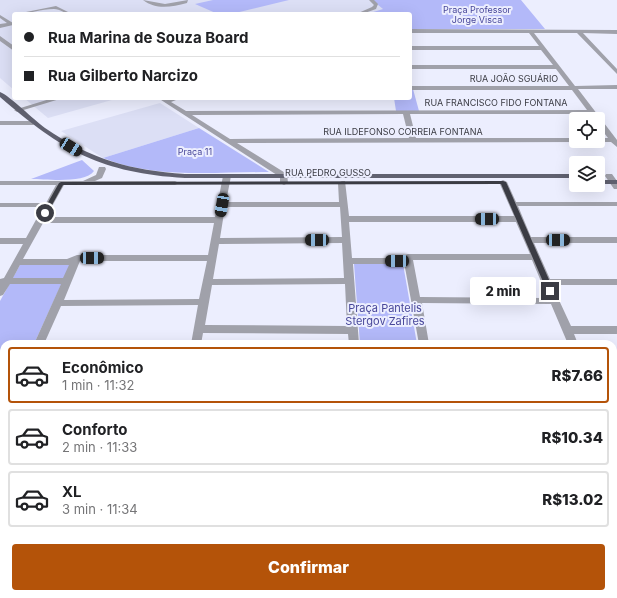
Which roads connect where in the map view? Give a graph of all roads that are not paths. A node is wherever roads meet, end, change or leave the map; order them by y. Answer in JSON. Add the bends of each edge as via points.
{"nodes":[{"id":1,"x":145,"y":0,"type":"edge"},
{"id":2,"x":186,"y":0,"type":"edge"},
{"id":3,"x":371,"y":0,"type":"edge"},
{"id":4,"x":29,"y":12,"type":"edge"},
{"id":5,"x":66,"y":12,"type":"edge"},
{"id":6,"x":363,"y":12,"type":"edge"},
{"id":7,"x":8,"y":16,"type":"dead end"},
{"id":8,"x":1,"y":17,"type":"edge"},
{"id":9,"x":0,"y":26,"type":"edge"},
{"id":10,"x":412,"y":31,"type":"edge"},
{"id":11,"x":530,"y":31,"type":"junction"},
{"id":12,"x":579,"y":32,"type":"junction"},
{"id":13,"x":617,"y":32,"type":"edge"},
{"id":14,"x":0,"y":38,"type":"edge"},
{"id":15,"x":12,"y":47,"type":"edge"},
{"id":16,"x":412,"y":48,"type":"edge"},
{"id":17,"x":543,"y":48,"type":"junction"},
{"id":18,"x":557,"y":66,"type":"junction"},
{"id":19,"x":412,"y":67,"type":"edge"},
{"id":20,"x":617,"y":72,"type":"edge"},
{"id":21,"x":617,"y":86,"type":"edge"},
{"id":22,"x":412,"y":88,"type":"edge"},
{"id":23,"x":574,"y":88,"type":"junction"},
{"id":24,"x":0,"y":94,"type":"edge"},
{"id":25,"x":53,"y":100,"type":"edge"},
{"id":26,"x":164,"y":100,"type":"edge"},
{"id":27,"x":17,"y":110,"type":"junction"},
{"id":28,"x":569,"y":112,"type":"edge"},
{"id":29,"x":592,"y":112,"type":"edge"},
{"id":30,"x":185,"y":113,"type":"junction"},
{"id":31,"x":406,"y":113,"type":"junction"},
{"id":32,"x":0,"y":123,"type":"edge"},
{"id":33,"x":33,"y":123,"type":"junction"},
{"id":34,"x":605,"y":128,"type":"edge"},
{"id":35,"x":569,"y":140,"type":"edge"},
{"id":36,"x":229,"y":141,"type":"junction"},
{"id":37,"x":413,"y":141,"type":"junction"},
{"id":38,"x":605,"y":141,"type":"edge"},
{"id":39,"x":615,"y":142,"type":"edge"},
{"id":40,"x":87,"y":156,"type":"junction"},
{"id":41,"x":102,"y":169,"type":"junction"},
{"id":42,"x":569,"y":176,"type":"edge"},
{"id":43,"x":605,"y":178,"type":"edge"},
{"id":44,"x":284,"y":179,"type":"junction"},
{"id":45,"x":227,"y":180,"type":"junction"},
{"id":46,"x":615,"y":181,"type":"edge"},
{"id":47,"x":503,"y":182,"type":"junction"},
{"id":48,"x":569,"y":182,"type":"edge"},
{"id":49,"x":605,"y":182,"type":"edge"},
{"id":50,"x":0,"y":183,"type":"edge"},
{"id":51,"x":61,"y":183,"type":"junction"},
{"id":52,"x":77,"y":183,"type":"junction"},
{"id":53,"x":175,"y":183,"type":"junction"},
{"id":54,"x":342,"y":183,"type":"junction"},
{"id":55,"x":344,"y":204,"type":"junction"},
{"id":56,"x":512,"y":204,"type":"junction"},
{"id":57,"x":617,"y":204,"type":"edge"},
{"id":58,"x":0,"y":205,"type":"edge"},
{"id":59,"x":49,"y":205,"type":"junction"},
{"id":60,"x":222,"y":205,"type":"junction"},
{"id":61,"x":345,"y":219,"type":"junction"},
{"id":62,"x":519,"y":219,"type":"junction"},
{"id":63,"x":41,"y":220,"type":"junction"},
{"id":64,"x":219,"y":220,"type":"junction"},
{"id":65,"x":216,"y":240,"type":"junction"},
{"id":66,"x":346,"y":240,"type":"junction"},
{"id":67,"x":528,"y":240,"type":"junction"},
{"id":68,"x":617,"y":240,"type":"edge"},
{"id":69,"x":0,"y":241,"type":"edge"},
{"id":70,"x":29,"y":241,"type":"junction"},
{"id":71,"x":408,"y":257,"type":"junction"},
{"id":72,"x":535,"y":257,"type":"junction"},
{"id":73,"x":77,"y":258,"type":"junction"},
{"id":74,"x":212,"y":258,"type":"junction"},
{"id":75,"x":348,"y":261,"type":"junction"},
{"id":76,"x":18,"y":262,"type":"junction"},
{"id":77,"x":3,"y":281,"type":"edge"},
{"id":78,"x":67,"y":281,"type":"junction"},
{"id":79,"x":349,"y":281,"type":"junction"},
{"id":80,"x":208,"y":282,"type":"junction"},
{"id":81,"x":546,"y":282,"type":"junction"},
{"id":82,"x":617,"y":282,"type":"edge"},
{"id":83,"x":0,"y":293,"type":"edge"},
{"id":84,"x":416,"y":300,"type":"junction"},
{"id":85,"x":554,"y":301,"type":"junction"},
{"id":86,"x":58,"y":302,"type":"junction"},
{"id":87,"x":204,"y":302,"type":"junction"},
{"id":88,"x":199,"y":329,"type":"junction"},
{"id":89,"x":353,"y":330,"type":"junction"},
{"id":90,"x":567,"y":330,"type":"junction"},
{"id":91,"x":617,"y":330,"type":"edge"},
{"id":92,"x":41,"y":340,"type":"edge"},
{"id":93,"x":197,"y":340,"type":"edge"},
{"id":94,"x":354,"y":340,"type":"edge"},
{"id":95,"x":423,"y":340,"type":"edge"},
{"id":96,"x":571,"y":340,"type":"edge"}],
"edges":[{"from":1,"to":2,"type":"street","via":[[162,6]]},
{"from":3,"to":6,"type":"street","via":[[376,5]]},
{"from":4,"to":5,"type":"street","via":[[56,7]]},
{"from":7,"to":8,"type":"street"},
{"from":8,"to":9,"type":"street","via":[[11,24]]},
{"from":10,"to":11,"type":"street"},
{"from":11,"to":12,"type":"street"},
{"from":11,"to":17,"type":"street"},
{"from":12,"to":13,"type":"street"},
{"from":12,"to":20,"type":"street"},
{"from":14,"to":15,"type":"street"},
{"from":16,"to":17,"type":"street"},
{"from":17,"to":18,"type":"street"},
{"from":18,"to":19,"type":"street"},
{"from":18,"to":23,"type":"street"},
{"from":21,"to":23,"type":"street","name":"RUA JOÃO SGUÁRIO"},
{"from":22,"to":23,"type":"street","name":"RUA JOÃO SGUÁRIO"},
{"from":23,"to":29,"type":"street"},
{"from":24,"to":27,"type":"main road","name":"RUA PEDRO GUSSO"},
{"from":25,"to":27,"type":"street"},
{"from":26,"to":30,"type":"street"},
{"from":27,"to":33,"type":"main road","name":"RUA PEDRO GUSSO"},
{"from":28,"to":31,"type":"street","name":"RUA FRANCISCO FIDO FONTANA"},
{"from":30,"to":31,"type":"street","name":"RUA FRANCISCO FIDO FONTANA"},
{"from":30,"to":36,"type":"street"},
{"from":31,"to":37,"type":"street"},
{"from":32,"to":33,"type":"street"},
{"from":33,"to":40,"type":"main road","name":"RUA PEDRO GUSSO"},
{"from":34,"to":39,"type":"street"},
{"from":35,"to":37,"type":"street","name":"RUA ILDEFONSO CORREIA FONTANA"},
{"from":36,"to":37,"type":"street","name":"RUA ILDEFONSO CORREIA FONTANA"},
{"from":36,"to":44,"type":"street"},
{"from":38,"to":39,"type":"street"},
{"from":40,"to":41,"type":"main road","name":"RUA PEDRO GUSSO"},
{"from":40,"to":45,"type":"main road","name":"RUA PEDRO GUSSO","via":[[146,174]]},
{"from":41,"to":52,"type":"street","via":[[98,176]]},
{"from":41,"to":53,"type":"main road","name":"RUA PEDRO GUSSO","via":[[137,178]]},
{"from":42,"to":44,"type":"main road","name":"RUA PEDRO GUSSO"},
{"from":43,"to":46,"type":"main road"},
{"from":44,"to":45,"type":"main road","name":"RUA PEDRO GUSSO"},
{"from":44,"to":54,"type":"main road","name":"RUA PEDRO GUSSO"},
{"from":45,"to":53,"type":"main road","name":"RUA PEDRO GUSSO"},
{"from":45,"to":60,"type":"street"},
{"from":46,"to":49,"type":"main road"},
{"from":47,"to":48,"type":"main road","name":"RUA PEDRO GUSSO"},
{"from":47,"to":54,"type":"main road","name":"RUA PEDRO GUSSO"},
{"from":47,"to":56,"type":"street"},
{"from":50,"to":51,"type":"street"},
{"from":51,"to":52,"type":"street"},
{"from":51,"to":59,"type":"street"},
{"from":52,"to":53,"type":"street"},
{"from":54,"to":55,"type":"street"},
{"from":55,"to":60,"type":"street"},
{"from":55,"to":61,"type":"street"},
{"from":56,"to":57,"type":"street"},
{"from":56,"to":62,"type":"street"},
{"from":58,"to":59,"type":"street"},
{"from":59,"to":63,"type":"street"},
{"from":60,"to":64,"type":"street"},
{"from":61,"to":62,"type":"street"},
{"from":61,"to":66,"type":"street"},
{"from":62,"to":67,"type":"street"},
{"from":63,"to":64,"type":"street"},
{"from":63,"to":70,"type":"street"},
{"from":64,"to":65,"type":"street"},
{"from":65,"to":66,"type":"street"},
{"from":65,"to":74,"type":"street"},
{"from":66,"to":75,"type":"street"},
{"from":67,"to":68,"type":"street"},
{"from":67,"to":72,"type":"street"},
{"from":69,"to":70,"type":"street"},
{"from":70,"to":76,"type":"street"},
{"from":71,"to":72,"type":"street"},
{"from":71,"to":75,"type":"street","via":[[397,261]]},
{"from":71,"to":84,"type":"street"},
{"from":72,"to":81,"type":"street"},
{"from":73,"to":74,"type":"street"},
{"from":73,"to":76,"type":"street","via":[[69,262]]},
{"from":73,"to":78,"type":"street"},
{"from":74,"to":80,"type":"street"},
{"from":75,"to":79,"type":"street"},
{"from":76,"to":77,"type":"street"},
{"from":77,"to":78,"type":"street"},
{"from":77,"to":83,"type":"street"},
{"from":78,"to":86,"type":"street"},
{"from":79,"to":80,"type":"street"},
{"from":79,"to":89,"type":"street"},
{"from":80,"to":87,"type":"street"},
{"from":81,"to":82,"type":"street"},
{"from":81,"to":85,"type":"street"},
{"from":84,"to":85,"type":"street"},
{"from":84,"to":95,"type":"street"},
{"from":85,"to":90,"type":"street"},
{"from":86,"to":87,"type":"street"},
{"from":86,"to":92,"type":"street"},
{"from":87,"to":88,"type":"street"},
{"from":88,"to":89,"type":"street"},
{"from":88,"to":93,"type":"street"},
{"from":89,"to":94,"type":"street"},
{"from":90,"to":91,"type":"street"},
{"from":90,"to":96,"type":"street"}]}
